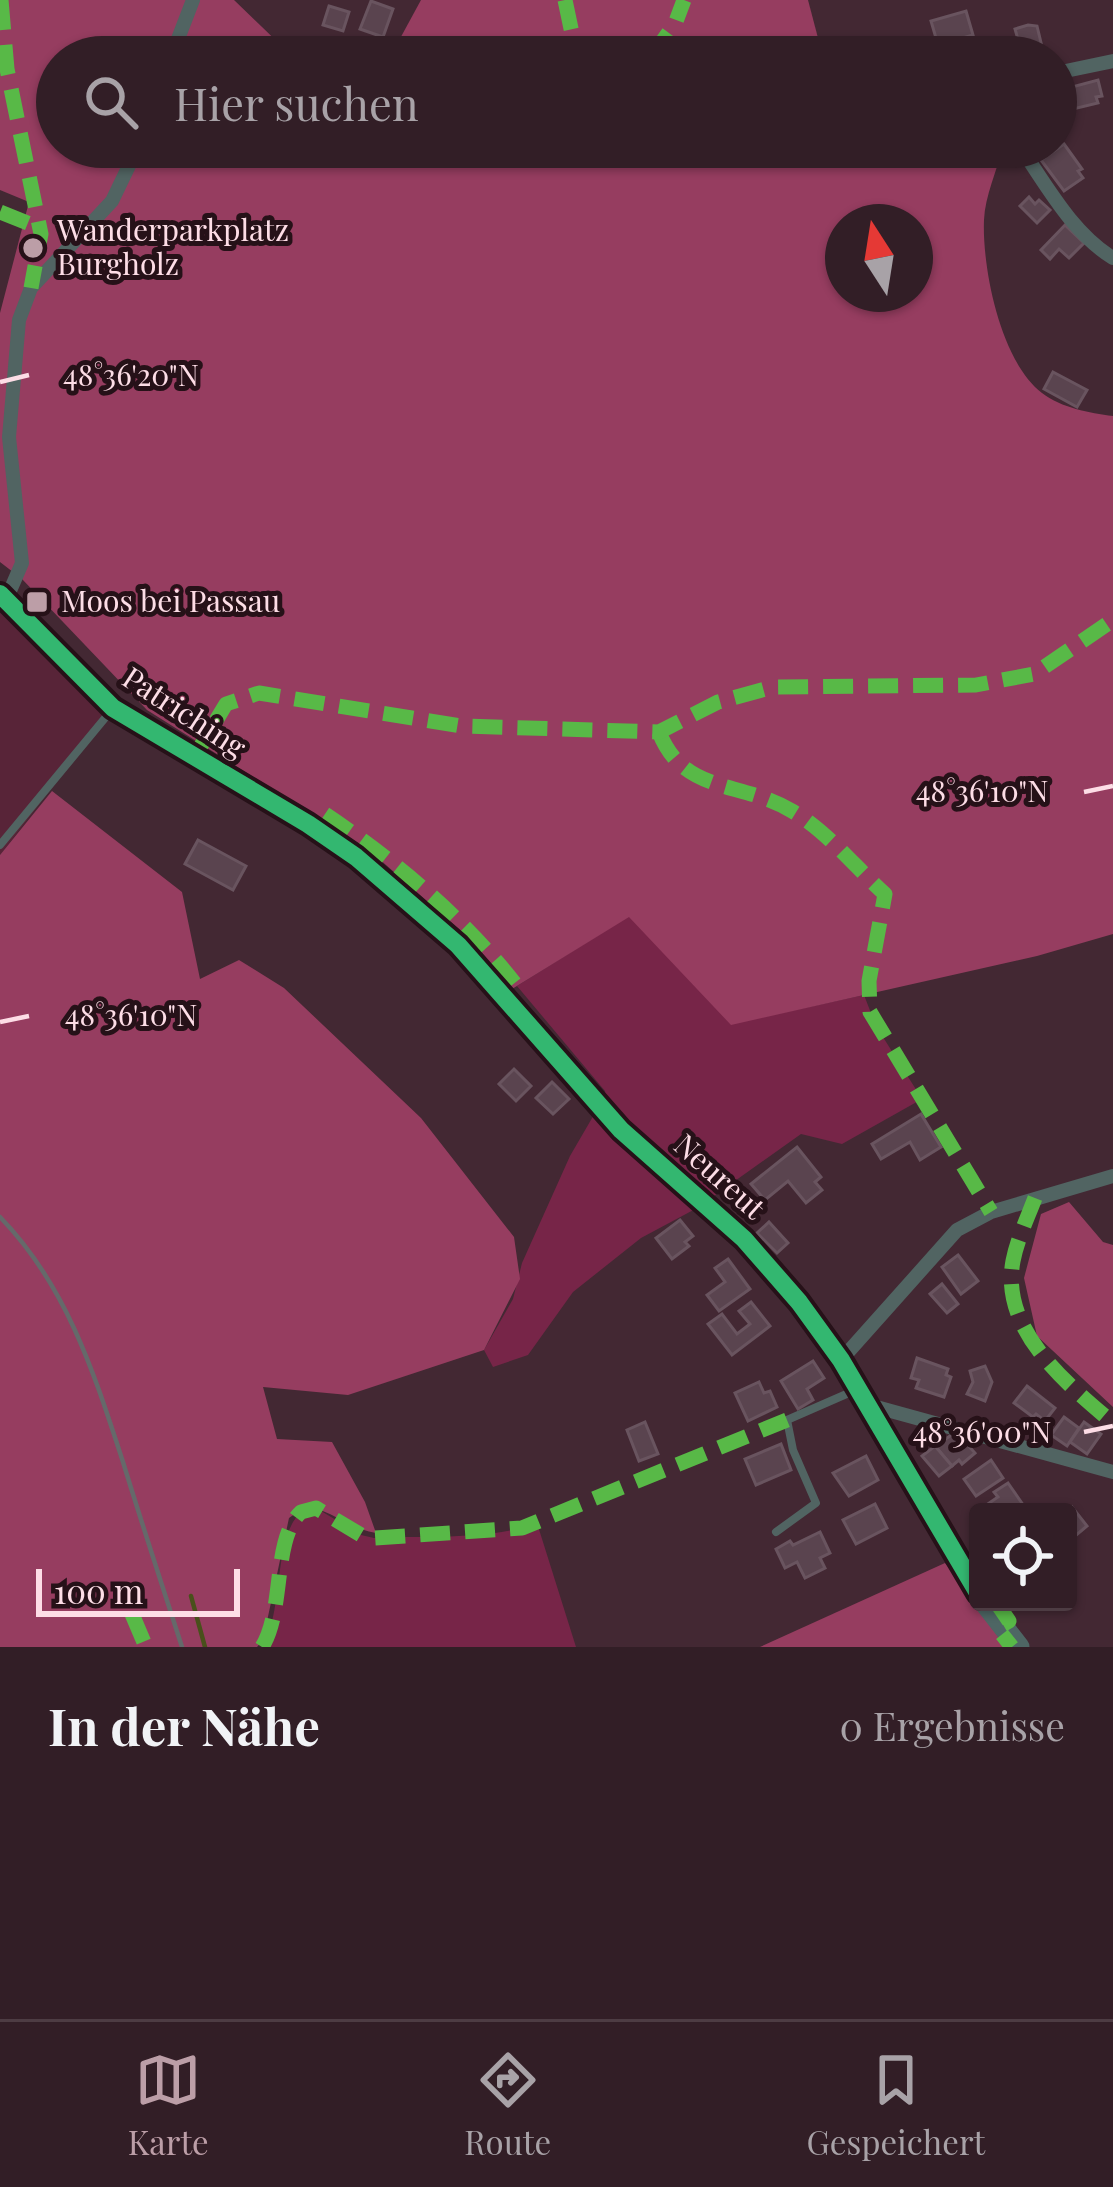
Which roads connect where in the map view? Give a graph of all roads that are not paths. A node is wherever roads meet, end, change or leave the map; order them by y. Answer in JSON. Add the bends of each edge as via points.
{"nodes":[{"id":1,"x":193,"y":0,"type":"edge"},
{"id":2,"x":179,"y":36,"type":"edge"},
{"id":3,"x":1113,"y":61,"type":"edge"},
{"id":4,"x":1077,"y":69,"type":"edge"},
{"id":5,"x":127,"y":168,"type":"edge"},
{"id":6,"x":1034,"y":168,"type":"edge"},
{"id":7,"x":1113,"y":258,"type":"edge"},
{"id":8,"x":3,"y":597,"type":"edge"},
{"id":9,"x":113,"y":708,"type":"junction"},
{"id":10,"x":0,"y":844,"type":"edge"},
{"id":11,"x":356,"y":857,"type":"joint"},
{"id":12,"x":1113,"y":1176,"type":"edge"},
{"id":13,"x":841,"y":1360,"type":"junction"},
{"id":14,"x":864,"y":1397,"type":"junction"},
{"id":15,"x":1113,"y":1472,"type":"edge"},
{"id":16,"x":776,"y":1532,"type":"dead end"},
{"id":17,"x":969,"y":1578,"type":"edge"},
{"id":18,"x":991,"y":1611,"type":"edge"},
{"id":19,"x":1019,"y":1647,"type":"edge"}],
"edges":[{"from":1,"to":2,"type":"street"},
{"from":3,"to":4,"type":"street"},
{"from":5,"to":8,"type":"street","via":[[96,223],[31,288],[19,320],[8,437],[22,563]]},
{"from":6,"to":7,"type":"street","via":[[1072,222]]},
{"from":8,"to":9,"type":"street","name":"Patriching"},
{"from":9,"to":10,"type":"lane"},
{"from":9,"to":11,"type":"street","name":"Patriching"},
{"from":11,"to":13,"type":"street","name":"Neureut","via":[[458,945],[611,1120],[744,1239]]},
{"from":12,"to":13,"type":"street","via":[[957,1230]]},
{"from":13,"to":14,"type":"street","name":"Neureut"},
{"from":14,"to":15,"type":"street"},
{"from":14,"to":16,"type":"lane","via":[[787,1420],[816,1503]]},
{"from":14,"to":17,"type":"street","name":"Neureut"},
{"from":18,"to":19,"type":"street"}]}
